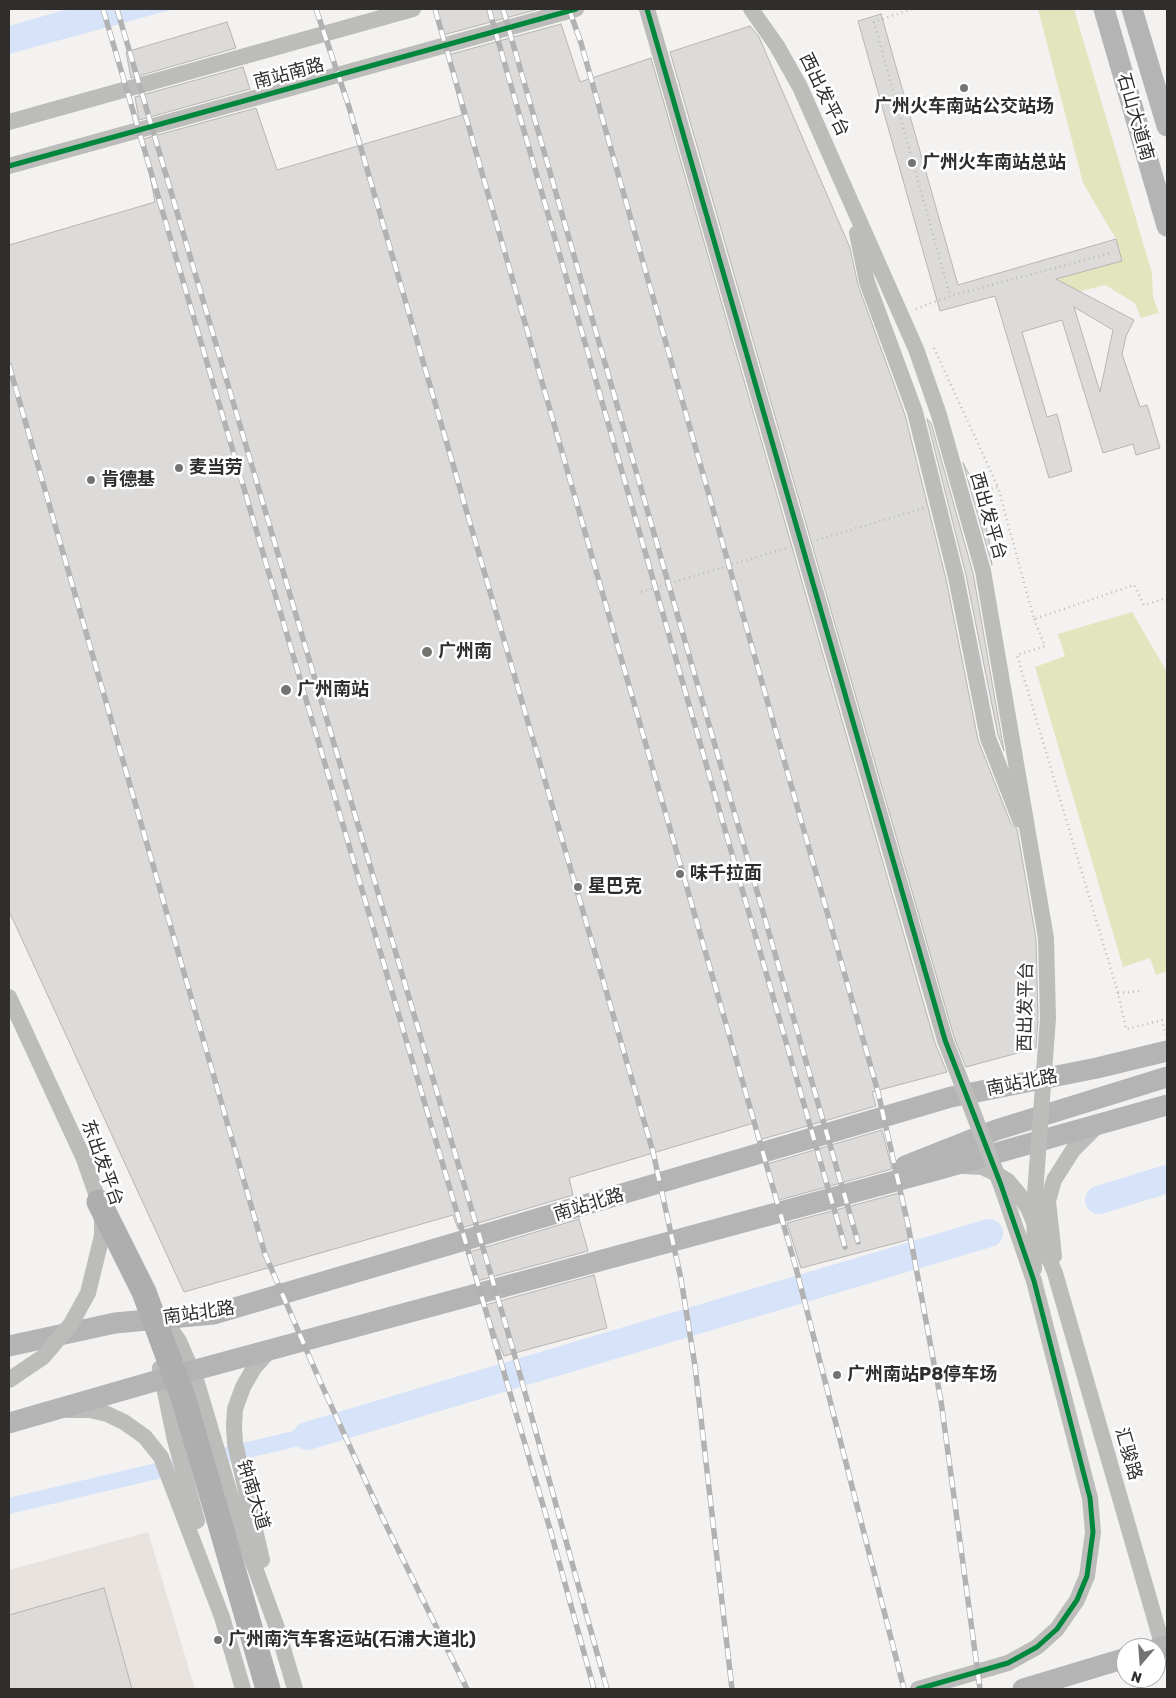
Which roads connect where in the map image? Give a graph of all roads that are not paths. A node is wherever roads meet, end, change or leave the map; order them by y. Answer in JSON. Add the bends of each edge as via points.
{"nodes":[{"id":1,"x":413,"y":9,"type":"edge"},
{"id":2,"x":576,"y":9,"type":"edge"},
{"id":3,"x":646,"y":9,"type":"edge"},
{"id":4,"x":751,"y":9,"type":"edge"},
{"id":5,"x":1104,"y":9,"type":"edge"},
{"id":6,"x":1132,"y":9,"type":"edge"},
{"id":7,"x":9,"y":122,"type":"edge"},
{"id":8,"x":1167,"y":126,"type":"edge"},
{"id":9,"x":9,"y":166,"type":"edge"},
{"id":10,"x":851,"y":204,"type":"junction"},
{"id":11,"x":1167,"y":226,"type":"edge"},
{"id":12,"x":1033,"y":854,"type":"junction"},
{"id":13,"x":9,"y":997,"type":"edge"},
{"id":14,"x":1167,"y":1051,"type":"edge"},
{"id":15,"x":1167,"y":1077,"type":"edge"},
{"id":16,"x":1167,"y":1105,"type":"edge"},
{"id":17,"x":1098,"y":1125,"type":"junction"},
{"id":18,"x":936,"y":1170,"type":"junction"},
{"id":19,"x":99,"y":1202,"type":"junction"},
{"id":20,"x":808,"y":1205,"type":"junction"},
{"id":21,"x":1055,"y":1273,"type":"junction"},
{"id":22,"x":1034,"y":1281,"type":"junction"},
{"id":23,"x":163,"y":1318,"type":"junction"},
{"id":24,"x":9,"y":1346,"type":"edge"},
{"id":25,"x":270,"y":1350,"type":"junction"},
{"id":26,"x":193,"y":1371,"type":"junction"},
{"id":27,"x":162,"y":1378,"type":"junction"},
{"id":28,"x":9,"y":1380,"type":"edge"},
{"id":29,"x":49,"y":1410,"type":"junction"},
{"id":30,"x":9,"y":1423,"type":"edge"},
{"id":31,"x":238,"y":1491,"type":"junction"},
{"id":32,"x":184,"y":1498,"type":"junction"},
{"id":33,"x":239,"y":1524,"type":"junction"},
{"id":34,"x":200,"y":1533,"type":"junction"},
{"id":35,"x":222,"y":1617,"type":"junction"},
{"id":36,"x":277,"y":1628,"type":"junction"},
{"id":37,"x":1159,"y":1638,"type":"edge"},
{"id":38,"x":1116,"y":1661,"type":"edge"},
{"id":39,"x":243,"y":1689,"type":"edge"},
{"id":40,"x":268,"y":1689,"type":"edge"},
{"id":41,"x":295,"y":1689,"type":"edge"},
{"id":42,"x":918,"y":1689,"type":"edge"},
{"id":43,"x":1023,"y":1689,"type":"edge"}],
"edges":[{"from":1,"to":7,"type":"street","name":"南站南路"},
{"from":2,"to":9,"type":"street","name":"南站南路"},
{"from":3,"to":22,"type":"street","bridge":true,"via":[[945,1040]]},
{"from":4,"to":10,"type":"street","name":"西出发平台","bridge":true,"via":[[800,87]]},
{"from":5,"to":11,"type":"main road","name":"石山大道南"},
{"from":6,"to":8,"type":"main road","name":"石山大道南"},
{"from":10,"to":12,"type":"street","name":"西出发平台","bridge":true,"via":[[867,282],[915,412],[956,577],[988,738]]},
{"from":10,"to":12,"type":"street","name":"西出发平台","bridge":true,"via":[[916,349],[939,415],[983,571]]},
{"from":12,"to":22,"type":"street","name":"西出发平台","bridge":true,"via":[[1046,938],[1048,1018],[1035,1194]]},
{"from":13,"to":19,"type":"street","name":"东出发平台","bridge":true,"via":[[84,1159]]},
{"from":14,"to":23,"type":"main road","name":"南站北路","via":[[951,1097],[275,1298],[214,1314]]},
{"from":15,"to":20,"type":"main road","via":[[996,1130]]},
{"from":16,"to":17,"type":"main road"},
{"from":17,"to":18,"type":"main road"},
{"from":17,"to":21,"type":"street","via":[[1074,1150],[1054,1180],[1048,1200]]},
{"from":18,"to":20,"type":"main road"},
{"from":18,"to":21,"type":"street","via":[[969,1165],[982,1167],[1008,1181],[1028,1208]]},
{"from":19,"to":28,"type":"street","name":"东出发平台","bridge":true,"via":[[102,1236],[88,1292],[71,1324],[43,1357]]},
{"from":19,"to":40,"type":"highway","bridge":true,"via":[[144,1292],[184,1400]]},
{"from":20,"to":25,"type":"main road"},
{"from":21,"to":37,"type":"street","name":"汇骏路"},
{"from":22,"to":42,"type":"street","via":[[1090,1498],[1093,1532],[1086,1576],[1077,1600],[1057,1630],[1037,1647],[1008,1663]]},
{"from":23,"to":24,"type":"main road","name":"南站北路","via":[[116,1323]]},
{"from":23,"to":26,"type":"street","name":"钟南大道","via":[[180,1341]]},
{"from":23,"to":27,"type":"street","via":[[159,1361]]},
{"from":25,"to":26,"type":"main road"},
{"from":25,"to":31,"type":"street","via":[[254,1368],[235,1409]]},
{"from":26,"to":27,"type":"main road"},
{"from":26,"to":31,"type":"street","name":"钟南大道","via":[[211,1429]]},
{"from":27,"to":29,"type":"main road"},
{"from":27,"to":32,"type":"street"},
{"from":29,"to":30,"type":"main road"},
{"from":29,"to":32,"type":"street","via":[[90,1410],[124,1422],[145,1437]]},
{"from":31,"to":33,"type":"street","name":"钟南大道"},
{"from":31,"to":36,"type":"street"},
{"from":32,"to":34,"type":"street"},
{"from":32,"to":35,"type":"street"},
{"from":33,"to":34,"type":"street"},
{"from":33,"to":36,"type":"street","name":"钟南大道"},
{"from":34,"to":35,"type":"street"},
{"from":35,"to":39,"type":"street"},
{"from":36,"to":41,"type":"street","name":"钟南大道"},
{"from":38,"to":43,"type":"main road"}]}
